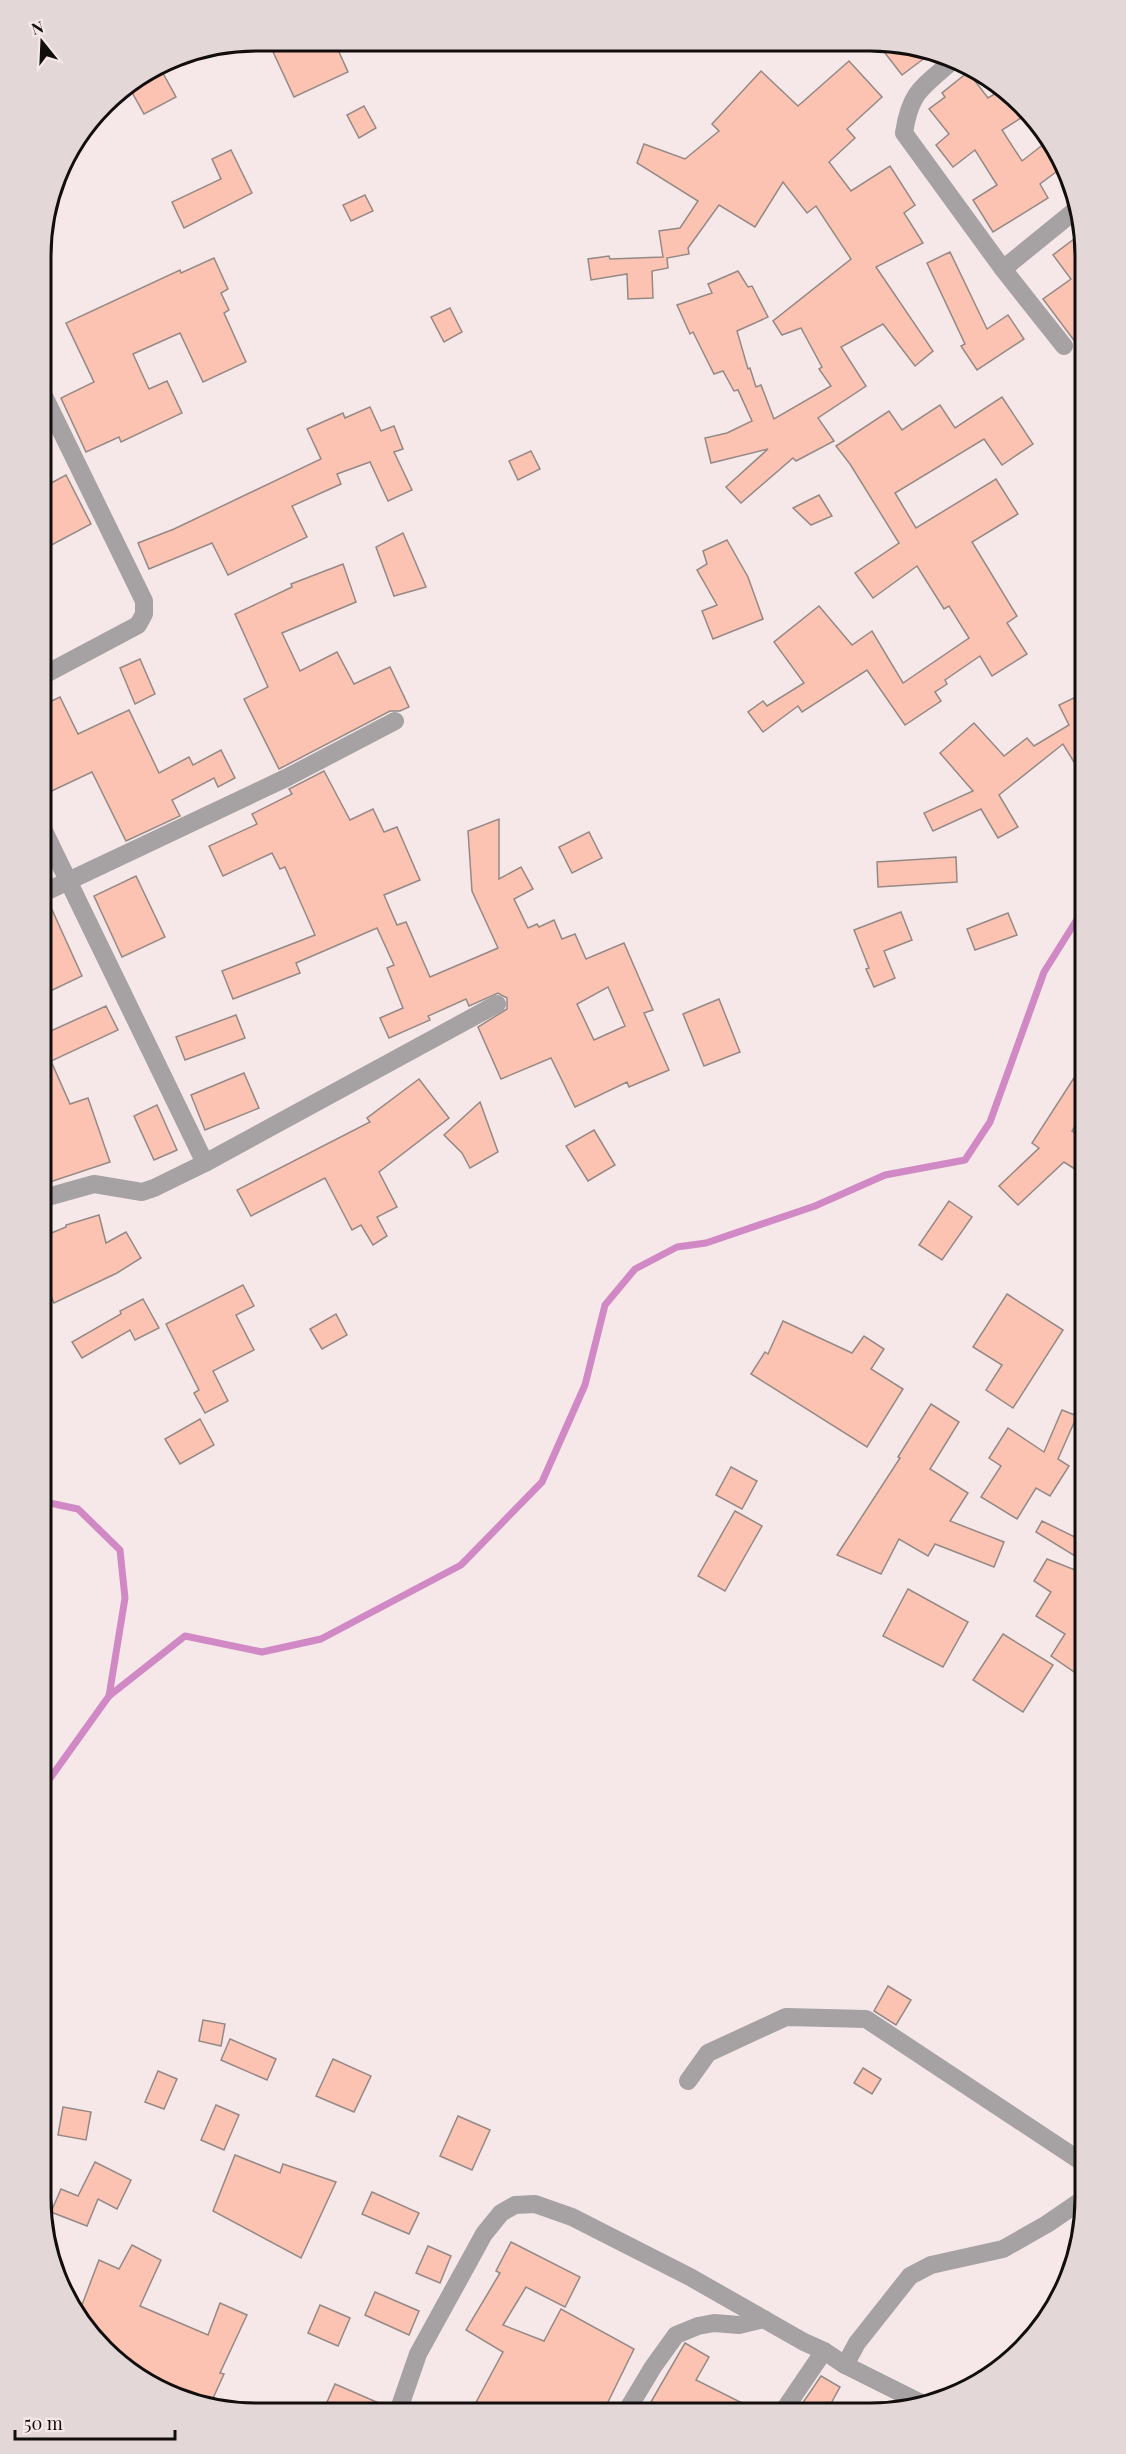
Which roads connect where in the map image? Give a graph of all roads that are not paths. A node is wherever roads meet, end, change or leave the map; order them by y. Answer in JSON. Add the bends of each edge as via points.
{"nodes":[{"id":1,"x":946,"y":66,"type":"edge"},
{"id":2,"x":1070,"y":214,"type":"edge"},
{"id":3,"x":1003,"y":269,"type":"junction"},
{"id":4,"x":1064,"y":346,"type":"dead end"},
{"id":5,"x":51,"y":410,"type":"edge"},
{"id":6,"x":51,"y":671,"type":"edge"},
{"id":7,"x":395,"y":721,"type":"dead end"},
{"id":8,"x":51,"y":845,"type":"edge"},
{"id":9,"x":69,"y":880,"type":"junction"},
{"id":10,"x":51,"y":889,"type":"edge"},
{"id":11,"x":497,"y":1004,"type":"dead end"},
{"id":12,"x":205,"y":1162,"type":"junction"},
{"id":13,"x":51,"y":1196,"type":"edge"},
{"id":14,"x":687,"y":2081,"type":"dead end"},
{"id":15,"x":1075,"y":2157,"type":"edge"},
{"id":16,"x":1075,"y":2205,"type":"edge"},
{"id":17,"x":764,"y":2319,"type":"junction"},
{"id":18,"x":824,"y":2351,"type":"junction"},
{"id":19,"x":845,"y":2365,"type":"junction"},
{"id":20,"x":911,"y":2398,"type":"edge"},
{"id":21,"x":401,"y":2403,"type":"edge"},
{"id":22,"x":632,"y":2403,"type":"edge"},
{"id":23,"x":789,"y":2403,"type":"edge"}],
"edges":[{"from":1,"to":3,"type":"street","via":[[915,93],[904,133]]},
{"from":2,"to":3,"type":"street"},
{"from":3,"to":4,"type":"street"},
{"from":5,"to":6,"type":"street","via":[[144,601],[144,614],[138,625]]},
{"from":7,"to":9,"type":"street","via":[[267,788]]},
{"from":8,"to":9,"type":"street"},
{"from":9,"to":10,"type":"street"},
{"from":9,"to":12,"type":"street"},
{"from":11,"to":12,"type":"street"},
{"from":12,"to":13,"type":"street","via":[[142,1192],[94,1184]]},
{"from":14,"to":15,"type":"street","via":[[708,2053],[786,2017],[866,2019]]},
{"from":16,"to":19,"type":"street","via":[[1003,2249],[931,2265],[910,2276]]},
{"from":17,"to":18,"type":"street"},
{"from":17,"to":21,"type":"street","via":[[572,2217],[535,2204],[515,2205],[501,2212],[484,2234],[418,2354]]},
{"from":17,"to":22,"type":"street","via":[[739,2325],[698,2326],[676,2335]]},
{"from":18,"to":19,"type":"street"},
{"from":18,"to":23,"type":"street"},
{"from":19,"to":20,"type":"street"}]}
